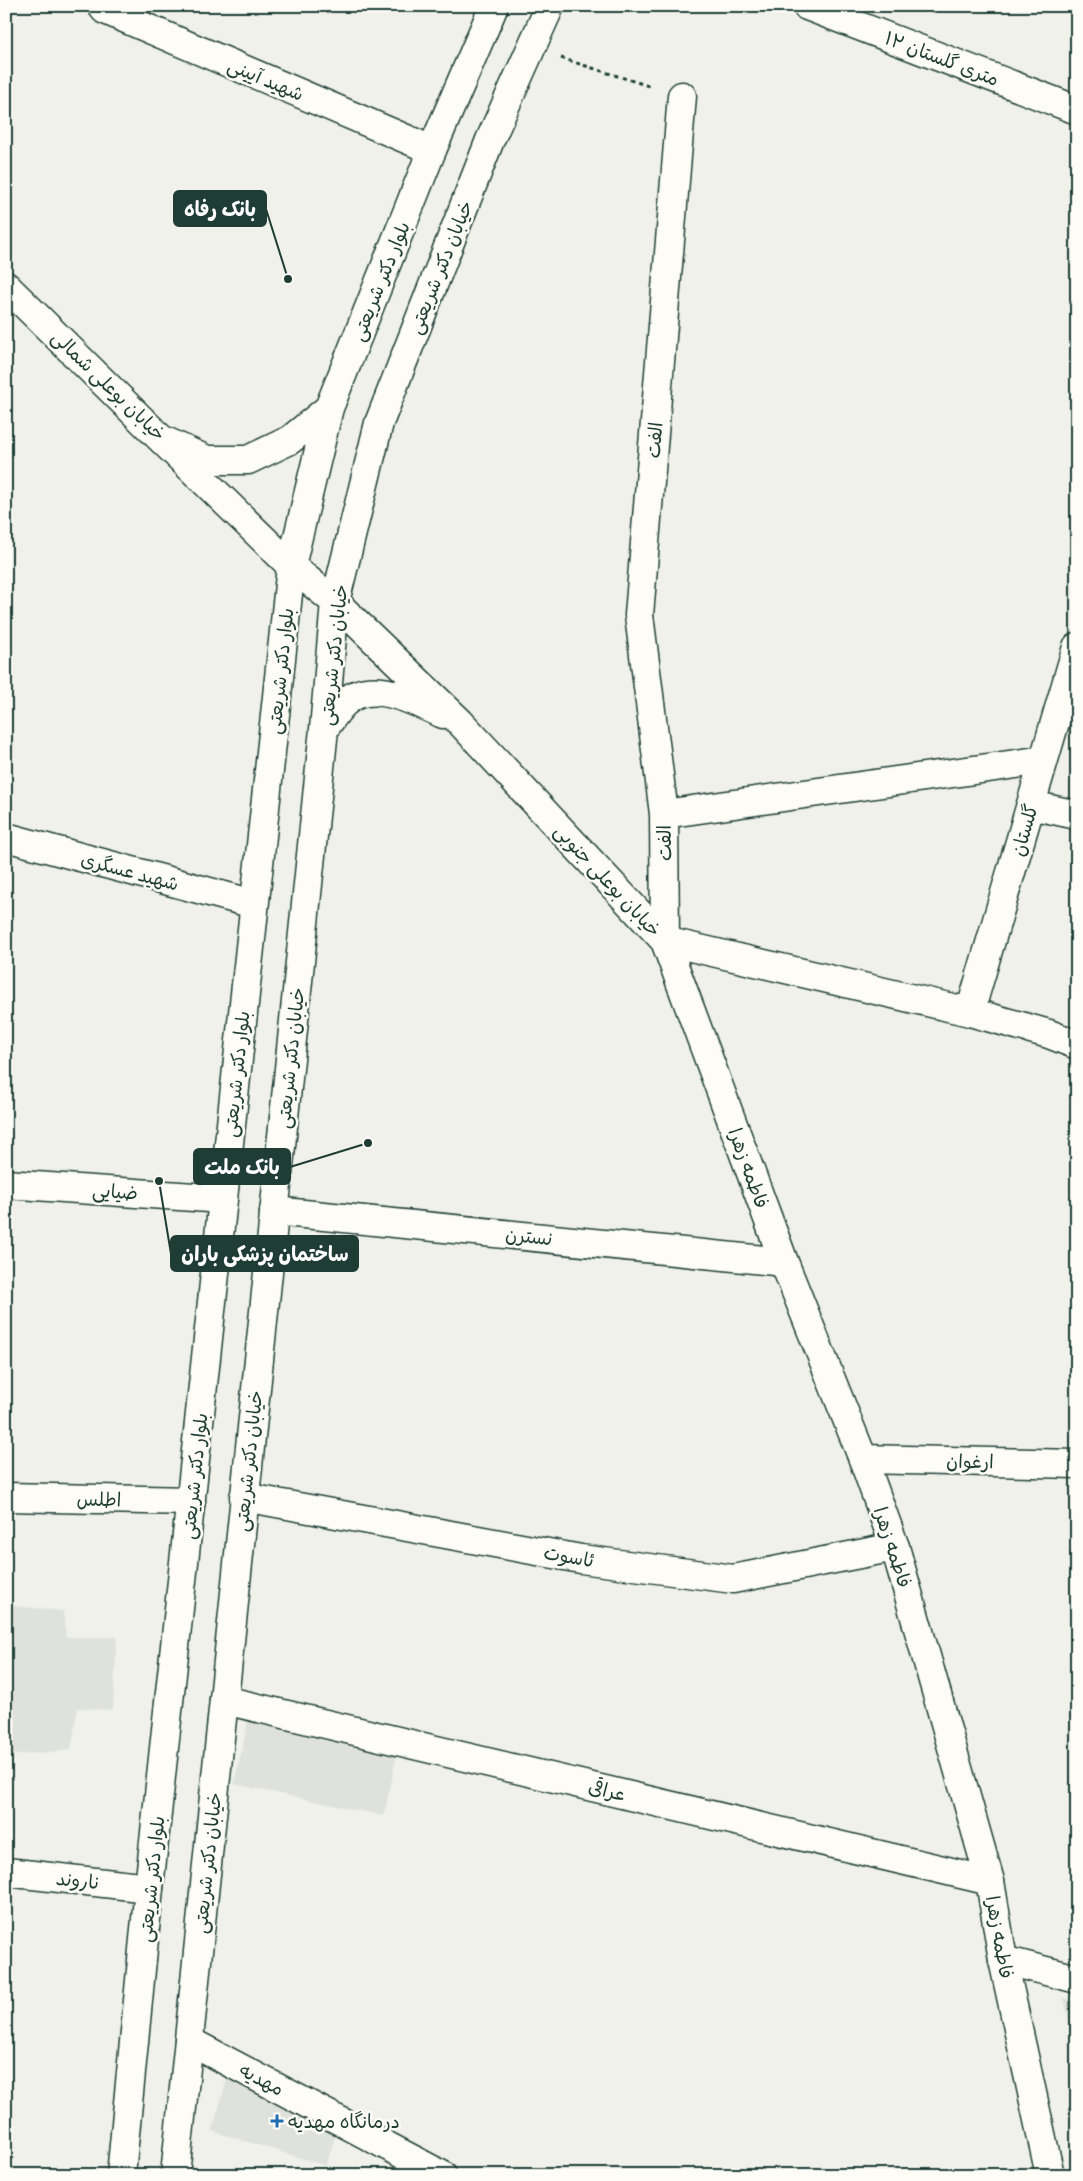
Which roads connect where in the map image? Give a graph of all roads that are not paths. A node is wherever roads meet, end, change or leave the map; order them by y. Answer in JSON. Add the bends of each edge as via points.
{"nodes":[{"id":1,"x":494,"y":6,"type":"edge"},
{"id":2,"x":550,"y":6,"type":"edge"},
{"id":3,"x":807,"y":6,"type":"edge"},
{"id":4,"x":104,"y":8,"type":"edge"},
{"id":5,"x":682,"y":96,"type":"road end"},
{"id":6,"x":1077,"y":110,"type":"edge"},
{"id":7,"x":432,"y":150,"type":"junction"},
{"id":8,"x":6,"y":286,"type":"edge"},
{"id":9,"x":329,"y":408,"type":"junction"},
{"id":10,"x":161,"y":439,"type":"junction"},
{"id":11,"x":291,"y":566,"type":"junction"},
{"id":12,"x":335,"y":602,"type":"junction"},
{"id":13,"x":1077,"y":647,"type":"edge"},
{"id":14,"x":460,"y":722,"type":"junction"},
{"id":15,"x":324,"y":729,"type":"junction"},
{"id":16,"x":1044,"y":760,"type":"junction"},
{"id":17,"x":1031,"y":805,"type":"junction"},
{"id":18,"x":664,"y":814,"type":"junction"},
{"id":19,"x":1077,"y":815,"type":"edge"},
{"id":20,"x":6,"y":838,"type":"edge"},
{"id":21,"x":254,"y":904,"type":"junction"},
{"id":22,"x":665,"y":941,"type":"junction"},
{"id":23,"x":970,"y":1012,"type":"junction"},
{"id":24,"x":1077,"y":1045,"type":"edge"},
{"id":25,"x":6,"y":1184,"type":"edge"},
{"id":26,"x":223,"y":1199,"type":"junction"},
{"id":27,"x":274,"y":1211,"type":"junction"},
{"id":28,"x":784,"y":1262,"type":"junction"},
{"id":29,"x":863,"y":1459,"type":"junction"},
{"id":30,"x":1077,"y":1464,"type":"edge"},
{"id":31,"x":6,"y":1497,"type":"edge"},
{"id":32,"x":244,"y":1497,"type":"junction"},
{"id":33,"x":192,"y":1501,"type":"junction"},
{"id":34,"x":895,"y":1547,"type":"junction"},
{"id":35,"x":224,"y":1700,"type":"junction"},
{"id":36,"x":6,"y":1872,"type":"edge"},
{"id":37,"x":990,"y":1881,"type":"junction"},
{"id":38,"x":149,"y":1888,"type":"junction"},
{"id":39,"x":1003,"y":1960,"type":"junction"},
{"id":40,"x":1077,"y":1979,"type":"edge"},
{"id":41,"x":189,"y":2040,"type":"junction"},
{"id":42,"x":121,"y":2175,"type":"edge"},
{"id":43,"x":175,"y":2175,"type":"edge"},
{"id":44,"x":442,"y":2175,"type":"edge"},
{"id":45,"x":1050,"y":2175,"type":"edge"}],
"edges":[{"from":1,"to":7,"type":"street","name":"بلوار دکتر شریعتی"},
{"from":2,"to":12,"type":"street","name":"خیابان دکتر شریعتی","via":[[487,149],[379,423]]},
{"from":3,"to":6,"type":"street","name":"۱۲ متری گلستان"},
{"from":4,"to":7,"type":"street","name":"شهید آیینی"},
{"from":5,"to":18,"type":"street","name":"الفت","via":[[639,615]]},
{"from":7,"to":9,"type":"street","name":"بلوار دکتر شریعتی"},
{"from":8,"to":10,"type":"street","name":"خیابان بوعلی شمالی"},
{"from":9,"to":10,"type":"street","name":"خیابان بوعلی شمالی","via":[[290,440],[248,460],[206,460]]},
{"from":9,"to":11,"type":"street","name":"بلوار دکتر شریعتی"},
{"from":10,"to":11,"type":"street","name":"خیابان بوعلی جنوبی"},
{"from":11,"to":12,"type":"street","name":"خیابان بوعلی جنوبی"},
{"from":11,"to":21,"type":"street","name":"بلوار دکتر شریعتی"},
{"from":12,"to":14,"type":"street","name":"خیابان بوعلی جنوبی"},
{"from":12,"to":15,"type":"street","name":"خیابان دکتر شریعتی"},
{"from":13,"to":16,"type":"street","name":"گلستان"},
{"from":14,"to":15,"type":"street","via":[[398,695],[375,691],[355,696],[344,703]]},
{"from":14,"to":22,"type":"street","name":"خیابان بوعلی جنوبی"},
{"from":15,"to":27,"type":"street","name":"خیابان دکتر شریعتی"},
{"from":16,"to":17,"type":"street","name":"گلستان"},
{"from":16,"to":18,"type":"street"},
{"from":17,"to":19,"type":"street"},
{"from":17,"to":23,"type":"street","name":"گلستان"},
{"from":18,"to":22,"type":"street","name":"الفت"},
{"from":20,"to":21,"type":"street","name":"شهید عسگری"},
{"from":21,"to":26,"type":"street","name":"بلوار دکتر شریعتی"},
{"from":22,"to":23,"type":"street","name":"خیابان بوعلی جنوبی"},
{"from":22,"to":28,"type":"street","name":"فاطمه زهرا"},
{"from":23,"to":24,"type":"street","name":"خیابان بوعلی جنوبی"},
{"from":25,"to":26,"type":"street","name":"ضیایی"},
{"from":26,"to":33,"type":"street","name":"بلوار دکتر شریعتی"},
{"from":27,"to":28,"type":"street","name":"نسترن"},
{"from":27,"to":32,"type":"street","name":"خیابان دکتر شریعتی"},
{"from":28,"to":29,"type":"street","name":"فاطمه زهرا"},
{"from":29,"to":30,"type":"street","name":"ارغوان"},
{"from":29,"to":34,"type":"street","name":"فاطمه زهرا"},
{"from":31,"to":33,"type":"street","name":"اطلس"},
{"from":32,"to":34,"type":"street","name":"ئاسوت","via":[[581,1559],[733,1580]]},
{"from":32,"to":35,"type":"street","name":"خیابان دکتر شریعتی"},
{"from":33,"to":38,"type":"street","name":"بلوار دکتر شریعتی"},
{"from":34,"to":37,"type":"street","name":"فاطمه زهرا"},
{"from":35,"to":37,"type":"street","name":"عراقی"},
{"from":35,"to":41,"type":"street","name":"خیابان دکتر شریعتی"},
{"from":36,"to":38,"type":"street","name":"ناروند"},
{"from":37,"to":39,"type":"street","name":"فاطمه زهرا"},
{"from":38,"to":42,"type":"street","name":"بلوار دکتر شریعتی"},
{"from":39,"to":40,"type":"street"},
{"from":39,"to":45,"type":"street","name":"فاطمه زهرا"},
{"from":41,"to":43,"type":"street","name":"خیابان دکتر شریعتی"},
{"from":41,"to":44,"type":"street","name":"مهدیه"}]}
